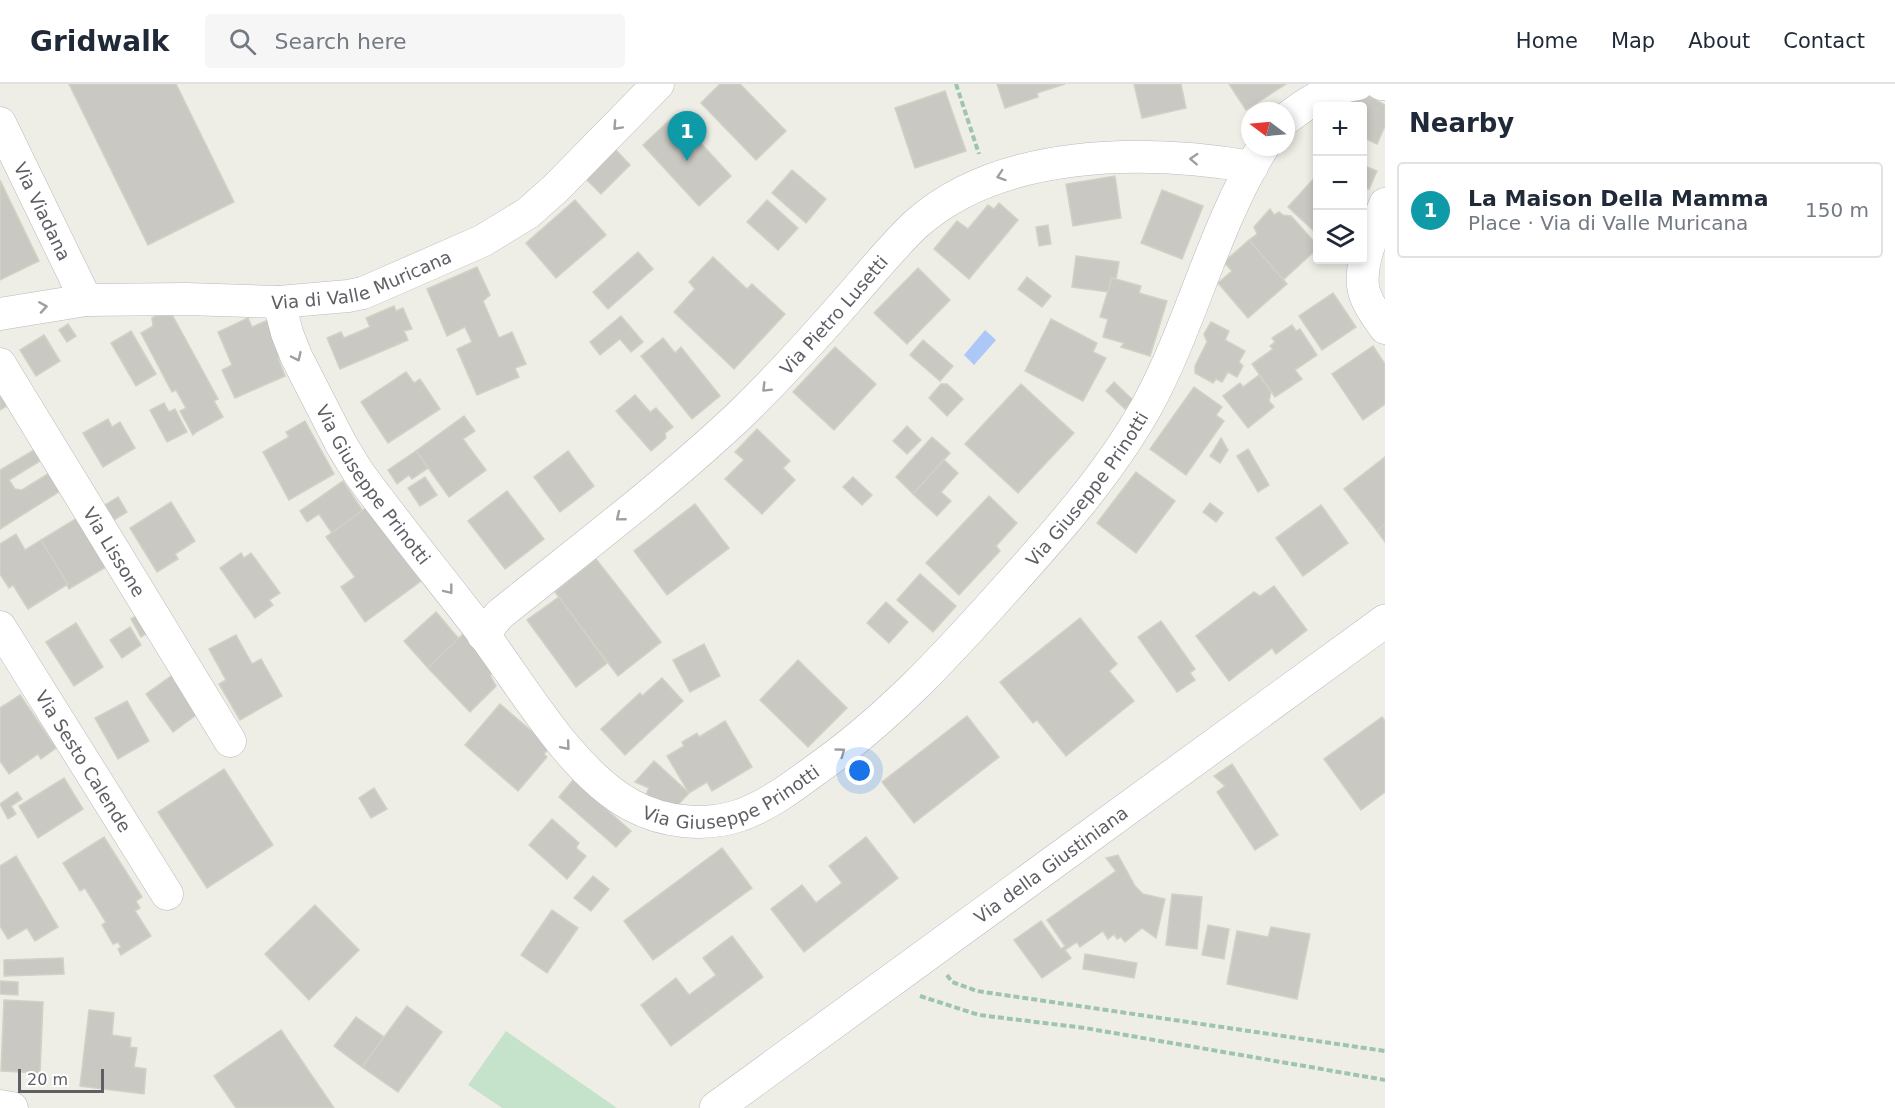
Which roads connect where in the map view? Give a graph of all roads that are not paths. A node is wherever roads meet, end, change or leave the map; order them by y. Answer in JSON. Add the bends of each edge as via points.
{"nodes":[{"id":1,"x":658,"y":84,"type":"edge"},
{"id":2,"x":1358,"y":84,"type":"edge"},
{"id":3,"x":1295,"y":111,"type":"edge"},
{"id":4,"x":0,"y":123,"type":"edge"},
{"id":5,"x":1258,"y":157,"type":"edge"},
{"id":6,"x":1385,"y":204,"type":"edge"},
{"id":7,"x":86,"y":300,"type":"junction"},
{"id":8,"x":279,"y":302,"type":"junction"},
{"id":9,"x":0,"y":314,"type":"edge"},
{"id":10,"x":1385,"y":327,"type":"edge"},
{"id":11,"x":0,"y":364,"type":"edge"},
{"id":12,"x":1385,"y":621,"type":"edge"},
{"id":13,"x":0,"y":627,"type":"edge"},
{"id":14,"x":483,"y":635,"type":"junction"},
{"id":15,"x":230,"y":741,"type":"dead end"},
{"id":16,"x":167,"y":894,"type":"dead end"},
{"id":17,"x":0,"y":1106,"type":"edge"},
{"id":18,"x":12,"y":1108,"type":"edge"},
{"id":19,"x":716,"y":1108,"type":"edge"}],
"edges":[{"from":1,"to":8,"type":"street","name":"Via di Valle Muricana","one_way":true,"via":[[536,206],[482,241],[363,293]]},
{"from":2,"to":3,"type":"street","via":[[1326,93]]},
{"from":4,"to":7,"type":"street","name":"Via Viadana"},
{"from":5,"to":14,"type":"street","name":"Via Pietro Lusetti","one_way":true,"via":[[1216,161],[1103,158],[1045,164],[988,181],[948,201],[896,245],[800,354],[742,412],[499,615]]},
{"from":14,"to":5,"type":"street","name":"Via Giuseppe Prinotti","one_way":true,"via":[[563,744],[597,781],[631,805],[667,818],[708,822],[744,814],[777,796],[847,748],[911,691],[1084,498],[1146,408]]},
{"from":6,"to":10,"type":"street","via":[[1368,250],[1363,286]]},
{"from":7,"to":8,"type":"street","name":"Via di Valle Muricana"},
{"from":9,"to":7,"type":"street","name":"Via di Valle Muricana","one_way":true},
{"from":8,"to":14,"type":"street","name":"Via Giuseppe Prinotti","one_way":true,"via":[[290,344],[349,457]]},
{"from":11,"to":15,"type":"street","name":"Via Lissone"},
{"from":12,"to":19,"type":"street","name":"Via della Giustiniana"},
{"from":13,"to":16,"type":"street","name":"Via Sesto Calende"},
{"from":17,"to":18,"type":"street"}]}
